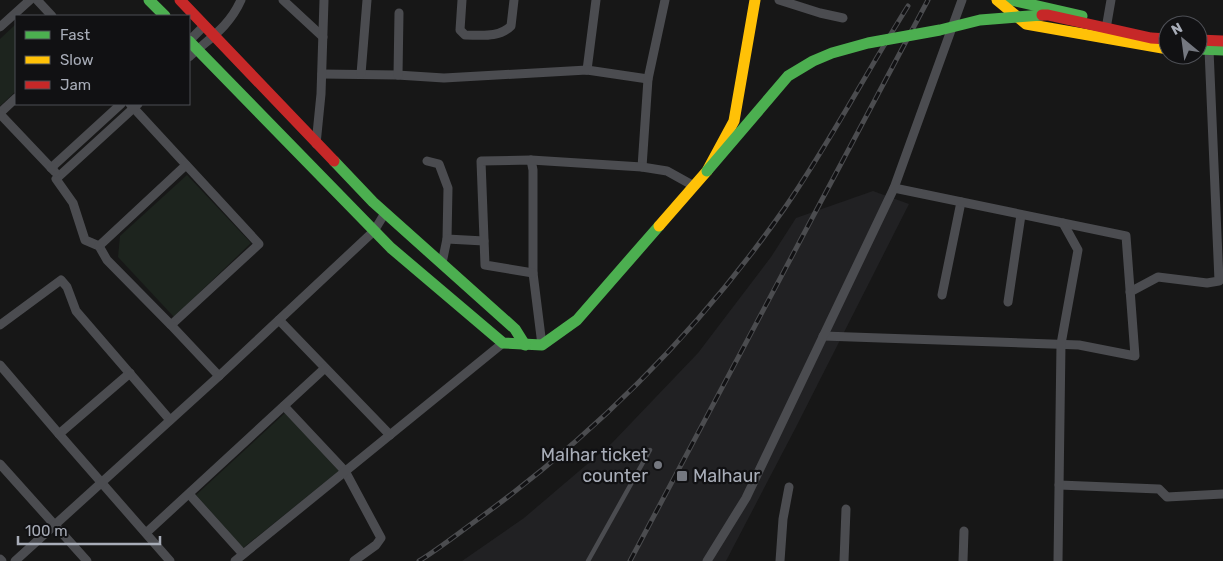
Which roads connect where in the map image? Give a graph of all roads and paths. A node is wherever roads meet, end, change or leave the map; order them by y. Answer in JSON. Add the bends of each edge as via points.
{"nodes":[{"id":1,"x":30,"y":0,"type":"edge"},
{"id":2,"x":37,"y":0,"type":"edge"},
{"id":3,"x":149,"y":0,"type":"edge"},
{"id":4,"x":180,"y":0,"type":"edge"},
{"id":5,"x":242,"y":0,"type":"edge"},
{"id":6,"x":283,"y":0,"type":"edge"},
{"id":7,"x":324,"y":0,"type":"edge"},
{"id":8,"x":367,"y":0,"type":"edge"},
{"id":9,"x":462,"y":0,"type":"edge"},
{"id":10,"x":514,"y":0,"type":"edge"},
{"id":11,"x":596,"y":0,"type":"edge"},
{"id":12,"x":665,"y":0,"type":"edge"},
{"id":13,"x":755,"y":0,"type":"edge"},
{"id":14,"x":779,"y":0,"type":"edge"},
{"id":15,"x":962,"y":0,"type":"edge"},
{"id":16,"x":997,"y":0,"type":"edge"},
{"id":17,"x":1011,"y":0,"type":"edge"},
{"id":18,"x":1111,"y":0,"type":"edge"},
{"id":19,"x":1054,"y":5,"type":"edge"},
{"id":20,"x":398,"y":13,"type":"dead end"},
{"id":21,"x":51,"y":15,"type":"edge"},
{"id":22,"x":164,"y":15,"type":"edge"},
{"id":23,"x":843,"y":18,"type":"dead end"},
{"id":24,"x":1107,"y":23,"type":"junction"},
{"id":25,"x":204,"y":26,"type":"junction"},
{"id":26,"x":0,"y":27,"type":"edge"},
{"id":27,"x":1158,"y":34,"type":"edge"},
{"id":28,"x":1208,"y":35,"type":"edge"},
{"id":29,"x":1223,"y":36,"type":"edge"},
{"id":30,"x":214,"y":37,"type":"junction"},
{"id":31,"x":323,"y":37,"type":"junction"},
{"id":32,"x":1158,"y":38,"type":"edge"},
{"id":33,"x":190,"y":40,"type":"edge"},
{"id":34,"x":1208,"y":40,"type":"edge"},
{"id":35,"x":1223,"y":41,"type":"edge"},
{"id":36,"x":1158,"y":48,"type":"edge"},
{"id":37,"x":1208,"y":50,"type":"edge"},
{"id":38,"x":1223,"y":50,"type":"edge"},
{"id":39,"x":193,"y":54,"type":"edge"},
{"id":40,"x":1204,"y":65,"type":"edge"},
{"id":41,"x":587,"y":70,"type":"junction"},
{"id":42,"x":322,"y":74,"type":"junction"},
{"id":43,"x":361,"y":74,"type":"junction"},
{"id":44,"x":398,"y":75,"type":"junction"},
{"id":45,"x":648,"y":79,"type":"junction"},
{"id":46,"x":15,"y":99,"type":"edge"},
{"id":47,"x":120,"y":105,"type":"edge"},
{"id":48,"x":133,"y":105,"type":"edge"},
{"id":49,"x":0,"y":113,"type":"edge"},
{"id":50,"x":316,"y":144,"type":"junction"},
{"id":51,"x":427,"y":160,"type":"dead end"},
{"id":52,"x":531,"y":160,"type":"junction"},
{"id":53,"x":186,"y":164,"type":"junction"},
{"id":54,"x":642,"y":167,"type":"junction"},
{"id":55,"x":51,"y":168,"type":"junction"},
{"id":56,"x":707,"y":171,"type":"junction"},
{"id":57,"x":58,"y":178,"type":"junction"},
{"id":58,"x":694,"y":186,"type":"junction"},
{"id":59,"x":894,"y":188,"type":"junction"},
{"id":60,"x":961,"y":202,"type":"junction"},
{"id":61,"x":386,"y":213,"type":"junction"},
{"id":62,"x":1021,"y":215,"type":"junction"},
{"id":63,"x":1063,"y":223,"type":"junction"},
{"id":64,"x":374,"y":231,"type":"junction"},
{"id":65,"x":447,"y":240,"type":"junction"},
{"id":66,"x":484,"y":241,"type":"junction"},
{"id":67,"x":99,"y":246,"type":"junction"},
{"id":68,"x":431,"y":254,"type":"junction"},
{"id":69,"x":442,"y":263,"type":"junction"},
{"id":70,"x":417,"y":270,"type":"junction"},
{"id":71,"x":533,"y":273,"type":"junction"},
{"id":72,"x":1130,"y":292,"type":"junction"},
{"id":73,"x":942,"y":295,"type":"dead end"},
{"id":74,"x":1008,"y":302,"type":"dead end"},
{"id":75,"x":279,"y":320,"type":"junction"},
{"id":76,"x":0,"y":325,"type":"edge"},
{"id":77,"x":171,"y":325,"type":"junction"},
{"id":78,"x":515,"y":329,"type":"junction"},
{"id":79,"x":823,"y":336,"type":"junction"},
{"id":80,"x":503,"y":343,"type":"junction"},
{"id":81,"x":1061,"y":344,"type":"junction"},
{"id":82,"x":525,"y":345,"type":"junction"},
{"id":83,"x":542,"y":345,"type":"junction"},
{"id":84,"x":0,"y":366,"type":"edge"},
{"id":85,"x":325,"y":368,"type":"junction"},
{"id":86,"x":130,"y":373,"type":"junction"},
{"id":87,"x":219,"y":376,"type":"junction"},
{"id":88,"x":284,"y":406,"type":"junction"},
{"id":89,"x":170,"y":420,"type":"junction"},
{"id":90,"x":59,"y":434,"type":"junction"},
{"id":91,"x":390,"y":435,"type":"junction"},
{"id":92,"x":650,"y":450,"type":"dead end"},
{"id":93,"x":0,"y":464,"type":"edge"},
{"id":94,"x":345,"y":471,"type":"junction"},
{"id":95,"x":102,"y":482,"type":"junction"},
{"id":96,"x":1059,"y":486,"type":"junction"},
{"id":97,"x":789,"y":487,"type":"dead end"},
{"id":98,"x":189,"y":494,"type":"junction"},
{"id":99,"x":1223,"y":494,"type":"edge"},
{"id":100,"x":846,"y":508,"type":"dead end"},
{"id":101,"x":54,"y":525,"type":"junction"},
{"id":102,"x":964,"y":531,"type":"dead end"},
{"id":103,"x":146,"y":533,"type":"junction"},
{"id":104,"x":243,"y":554,"type":"junction"},
{"id":105,"x":166,"y":560,"type":"edge"},
{"id":106,"x":708,"y":560,"type":"edge"},
{"id":107,"x":15,"y":561,"type":"edge"},
{"id":108,"x":86,"y":561,"type":"edge"},
{"id":109,"x":234,"y":561,"type":"edge"},
{"id":110,"x":354,"y":561,"type":"edge"},
{"id":111,"x":588,"y":561,"type":"edge"},
{"id":112,"x":780,"y":561,"type":"edge"},
{"id":113,"x":844,"y":561,"type":"edge"},
{"id":114,"x":963,"y":561,"type":"edge"},
{"id":115,"x":1058,"y":561,"type":"edge"}],
"edges":[{"from":1,"to":26,"type":"street"},
{"from":2,"to":21,"type":"street"},
{"from":3,"to":22,"type":"street"},
{"from":4,"to":25,"type":"street"},
{"from":5,"to":30,"type":"street"},
{"from":6,"to":31,"type":"street"},
{"from":7,"to":31,"type":"street"},
{"from":8,"to":43,"type":"street"},
{"from":9,"to":10,"type":"street","via":[[460,30],[465,35],[496,35],[511,26]]},
{"from":11,"to":41,"type":"street"},
{"from":12,"to":45,"type":"street"},
{"from":13,"to":56,"type":"street","via":[[734,121]]},
{"from":14,"to":23,"type":"street"},
{"from":15,"to":59,"type":"street"},
{"from":16,"to":36,"type":"street","via":[[1026,24]]},
{"from":17,"to":19,"type":"street"},
{"from":18,"to":24,"type":"street"},
{"from":19,"to":24,"type":"street"},
{"from":20,"to":44,"type":"street"},
{"from":24,"to":27,"type":"street"},
{"from":25,"to":30,"type":"street"},
{"from":25,"to":33,"type":"street"},
{"from":28,"to":29,"type":"street"},
{"from":30,"to":39,"type":"street"},
{"from":30,"to":50,"type":"street"},
{"from":31,"to":42,"type":"street"},
{"from":32,"to":56,"type":"street","bridge":true,"via":[[1048,15],[980,20],[832,52],[788,76]]},
{"from":34,"to":35,"type":"street"},
{"from":37,"to":38,"type":"street"},
{"from":39,"to":64,"type":"street"},
{"from":40,"to":72,"type":"street","via":[[1219,281],[1207,283],[1158,276]]},
{"from":41,"to":44,"type":"street","via":[[444,78]]},
{"from":41,"to":45,"type":"street"},
{"from":42,"to":43,"type":"street"},
{"from":42,"to":50,"type":"street"},
{"from":43,"to":44,"type":"street"},
{"from":45,"to":54,"type":"street"},
{"from":46,"to":49,"type":"street"},
{"from":47,"to":55,"type":"street"},
{"from":48,"to":53,"type":"street"},
{"from":48,"to":57,"type":"street"},
{"from":49,"to":55,"type":"street"},
{"from":50,"to":61,"type":"street"},
{"from":51,"to":65,"type":"street","via":[[439,164],[448,188]]},
{"from":52,"to":54,"type":"street"},
{"from":52,"to":66,"type":"street","via":[[481,161]]},
{"from":52,"to":71,"type":"street","via":[[534,170]]},
{"from":53,"to":67,"type":"street"},
{"from":53,"to":77,"type":"street","via":[[259,244]]},
{"from":54,"to":58,"type":"street","via":[[667,171]]},
{"from":55,"to":57,"type":"street"},
{"from":56,"to":58,"type":"street"},
{"from":57,"to":67,"type":"street","via":[[73,203],[85,240]]},
{"from":58,"to":83,"type":"street","via":[[577,320]]},
{"from":59,"to":60,"type":"street"},
{"from":59,"to":79,"type":"street"},
{"from":60,"to":62,"type":"street"},
{"from":60,"to":73,"type":"street"},
{"from":61,"to":64,"type":"street"},
{"from":61,"to":68,"type":"street"},
{"from":62,"to":63,"type":"street"},
{"from":62,"to":74,"type":"street"},
{"from":63,"to":72,"type":"street","via":[[1126,236]]},
{"from":63,"to":81,"type":"street","via":[[1078,250]]},
{"from":64,"to":70,"type":"street"},
{"from":64,"to":75,"type":"street"},
{"from":65,"to":66,"type":"street"},
{"from":65,"to":69,"type":"street"},
{"from":66,"to":71,"type":"street","via":[[485,265]]},
{"from":67,"to":77,"type":"street","via":[[107,260]]},
{"from":68,"to":69,"type":"street"},
{"from":68,"to":70,"type":"street"},
{"from":69,"to":78,"type":"street"},
{"from":70,"to":80,"type":"street"},
{"from":71,"to":83,"type":"street"},
{"from":72,"to":81,"type":"street","via":[[1135,356]]},
{"from":75,"to":85,"type":"street"},
{"from":75,"to":87,"type":"street"},
{"from":76,"to":86,"type":"street","via":[[61,280],[76,311]]},
{"from":77,"to":87,"type":"street"},
{"from":78,"to":80,"type":"street"},
{"from":78,"to":82,"type":"street"},
{"from":79,"to":81,"type":"street"},
{"from":79,"to":106,"type":"street","via":[[746,498]]},
{"from":80,"to":82,"type":"street"},
{"from":80,"to":91,"type":"street"},
{"from":81,"to":96,"type":"street"},
{"from":82,"to":83,"type":"street"},
{"from":84,"to":90,"type":"street"},
{"from":85,"to":88,"type":"street"},
{"from":85,"to":91,"type":"street"},
{"from":86,"to":89,"type":"street"},
{"from":86,"to":90,"type":"street"},
{"from":87,"to":89,"type":"street"},
{"from":88,"to":94,"type":"street"},
{"from":88,"to":98,"type":"street"},
{"from":89,"to":95,"type":"street"},
{"from":90,"to":95,"type":"street"},
{"from":91,"to":94,"type":"street"},
{"from":92,"to":111,"type":"lane"},
{"from":93,"to":101,"type":"street"},
{"from":94,"to":104,"type":"street"},
{"from":94,"to":110,"type":"street","via":[[382,538]]},
{"from":95,"to":101,"type":"street"},
{"from":95,"to":103,"type":"street"},
{"from":96,"to":99,"type":"street","via":[[1159,489],[1168,497]]},
{"from":96,"to":115,"type":"street"},
{"from":97,"to":112,"type":"street"},
{"from":98,"to":103,"type":"street"},
{"from":98,"to":104,"type":"street"},
{"from":100,"to":113,"type":"street"},
{"from":101,"to":107,"type":"street"},
{"from":101,"to":108,"type":"street"},
{"from":102,"to":114,"type":"street"},
{"from":103,"to":105,"type":"street"},
{"from":104,"to":109,"type":"street"}]}
